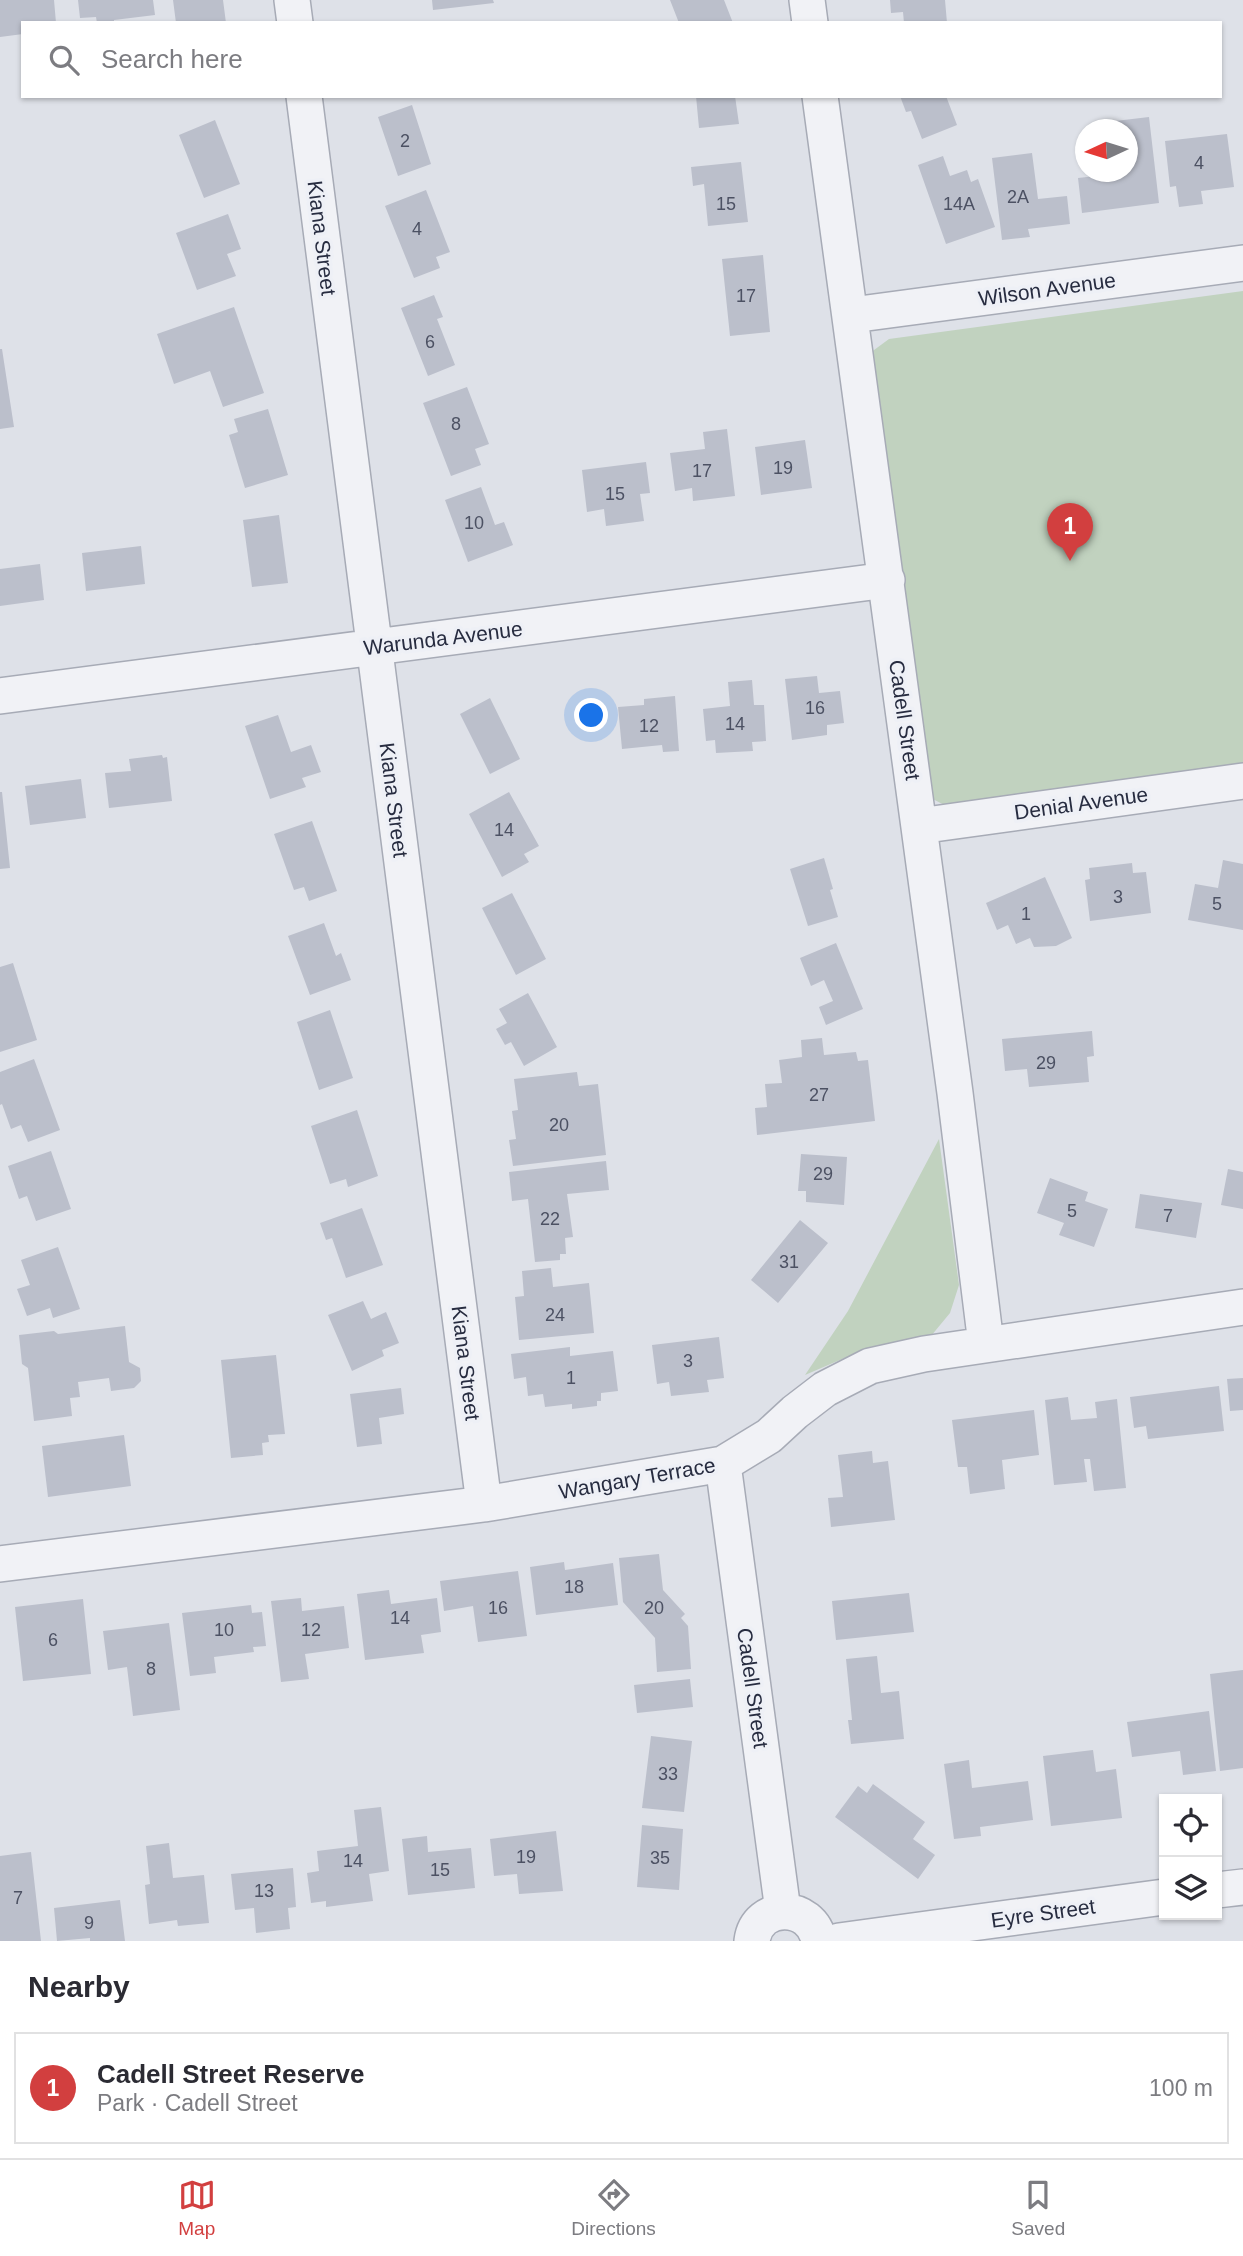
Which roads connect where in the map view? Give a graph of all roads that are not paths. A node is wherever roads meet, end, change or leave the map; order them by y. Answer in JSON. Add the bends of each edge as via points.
{"nodes":[{"id":1,"x":292,"y":0,"type":"edge"},
{"id":2,"x":807,"y":0,"type":"edge"},
{"id":3,"x":295,"y":21,"type":"edge"},
{"id":4,"x":810,"y":21,"type":"edge"},
{"id":5,"x":304,"y":98,"type":"edge"},
{"id":6,"x":821,"y":98,"type":"edge"},
{"id":7,"x":1243,"y":263,"type":"edge"},
{"id":8,"x":852,"y":315,"type":"junction"},
{"id":9,"x":887,"y":580,"type":"junction"},
{"id":10,"x":375,"y":647,"type":"junction"},
{"id":11,"x":0,"y":696,"type":"edge"},
{"id":12,"x":1243,"y":780,"type":"edge"},
{"id":13,"x":919,"y":826,"type":"junction"},
{"id":14,"x":1243,"y":1307,"type":"edge"},
{"id":15,"x":986,"y":1344,"type":"junction"},
{"id":16,"x":723,"y":1464,"type":"junction"},
{"id":17,"x":484,"y":1504,"type":"junction"},
{"id":18,"x":0,"y":1564,"type":"edge"},
{"id":19,"x":1243,"y":1887,"type":"edge"},
{"id":20,"x":1222,"y":1889,"type":"edge"},
{"id":21,"x":1159,"y":1898,"type":"edge"},
{"id":22,"x":783,"y":1912,"type":"junction"},
{"id":23,"x":752,"y":1941,"type":"edge"},
{"id":24,"x":819,"y":1941,"type":"edge"},
{"id":25,"x":839,"y":1941,"type":"edge"}],
"edges":[{"from":1,"to":3,"type":"street"},
{"from":2,"to":4,"type":"street"},
{"from":5,"to":10,"type":"street","name":"Kiana Street"},
{"from":6,"to":8,"type":"street","name":"Cadell Street"},
{"from":7,"to":8,"type":"street","name":"Wilson Avenue"},
{"from":8,"to":9,"type":"street","name":"Cadell Street"},
{"from":9,"to":10,"type":"street","name":"Warunda Avenue"},
{"from":9,"to":13,"type":"street","name":"Cadell Street"},
{"from":10,"to":11,"type":"street","name":"Warunda Avenue"},
{"from":10,"to":17,"type":"street","name":"Kiana Street"},
{"from":12,"to":13,"type":"street","name":"Denial Avenue"},
{"from":13,"to":15,"type":"street","name":"Cadell Street"},
{"from":14,"to":15,"type":"street","name":"Wangary Terrace"},
{"from":15,"to":16,"type":"street","name":"Wangary Terrace","via":[[870,1366],[825,1388],[769,1436]]},
{"from":16,"to":17,"type":"street","name":"Wangary Terrace"},
{"from":16,"to":22,"type":"street","name":"Cadell Street"},
{"from":17,"to":18,"type":"street","name":"Wangary Terrace"},
{"from":19,"to":20,"type":"street"},
{"from":21,"to":25,"type":"street","name":"Eyre Street"},
{"from":22,"to":23,"type":"street","via":[[760,1923]]},
{"from":22,"to":24,"type":"street","via":[[809,1920]]}]}
